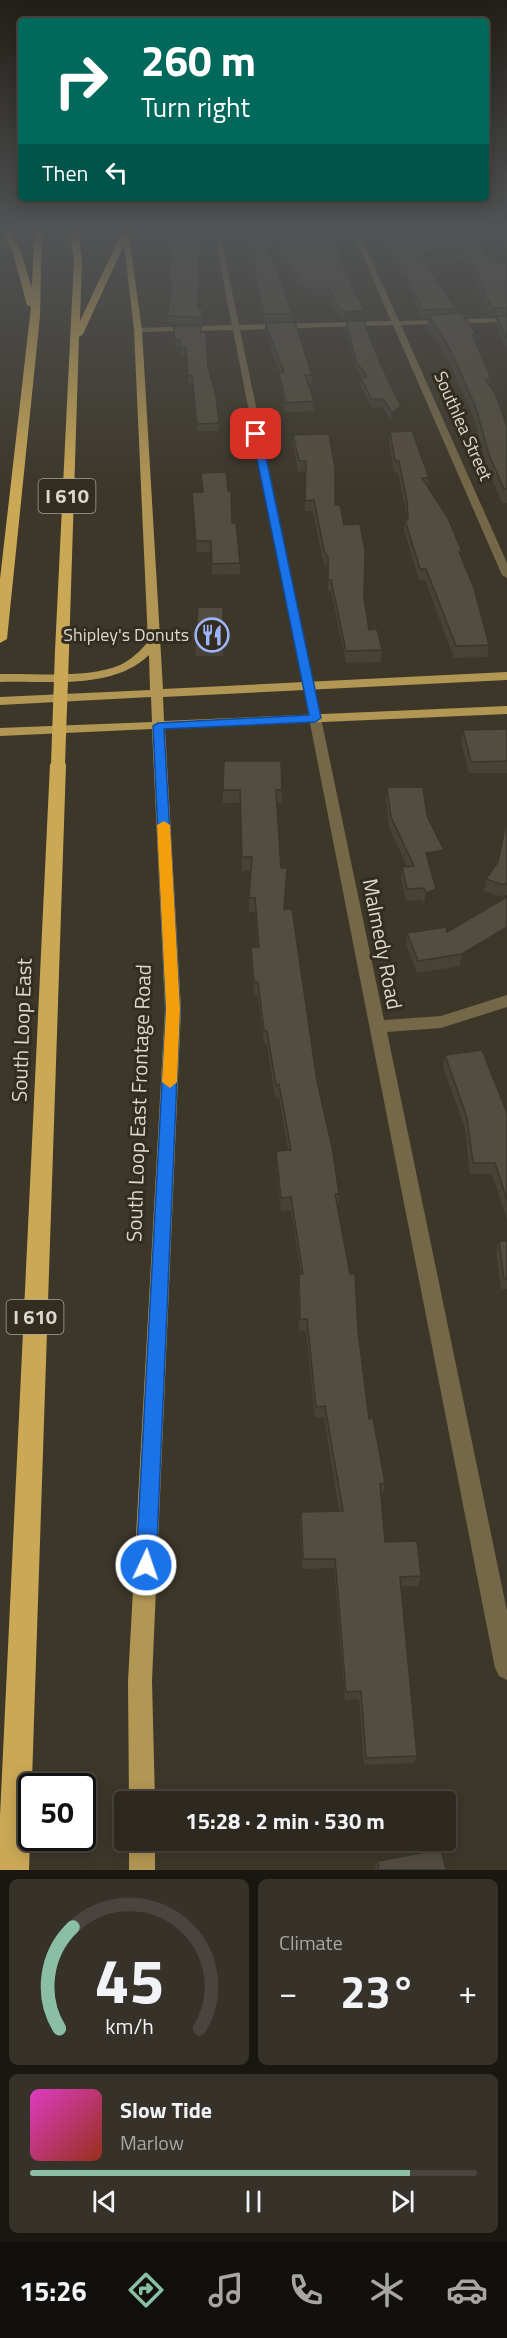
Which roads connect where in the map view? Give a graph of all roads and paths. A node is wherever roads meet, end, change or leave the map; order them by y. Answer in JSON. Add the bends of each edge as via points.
{"nodes":[{"id":1,"x":76,"y":315,"type":"edge"},
{"id":2,"x":87,"y":315,"type":"edge"},
{"id":3,"x":136,"y":315,"type":"edge"},
{"id":4,"x":233,"y":315,"type":"edge"},
{"id":5,"x":393,"y":315,"type":"edge"},
{"id":6,"x":35,"y":316,"type":"edge"},
{"id":7,"x":507,"y":320,"type":"edge"},
{"id":8,"x":397,"y":324,"type":"junction"},
{"id":9,"x":236,"y":328,"type":"junction"},
{"id":10,"x":138,"y":330,"type":"junction"},
{"id":11,"x":75,"y":341,"type":"junction"},
{"id":12,"x":507,"y":575,"type":"edge"},
{"id":13,"x":0,"y":639,"type":"edge"},
{"id":14,"x":154,"y":643,"type":"junction"},
{"id":15,"x":507,"y":676,"type":"edge"},
{"id":16,"x":0,"y":678,"type":"edge"},
{"id":17,"x":307,"y":687,"type":"junction"},
{"id":18,"x":157,"y":695,"type":"junction"},
{"id":19,"x":0,"y":701,"type":"edge"},
{"id":20,"x":507,"y":710,"type":"edge"},
{"id":21,"x":315,"y":718,"type":"junction"},
{"id":22,"x":158,"y":726,"type":"junction"},
{"id":23,"x":0,"y":732,"type":"edge"},
{"id":24,"x":507,"y":1001,"type":"edge"},
{"id":25,"x":376,"y":1027,"type":"junction"},
{"id":26,"x":507,"y":1668,"type":"edge"},
{"id":27,"x":142,"y":1791,"type":"edge"},
{"id":28,"x":142,"y":1851,"type":"edge"},
{"id":29,"x":13,"y":1870,"type":"edge"},
{"id":30,"x":142,"y":1870,"type":"edge"}],
"edges":[{"from":1,"to":11,"type":"highway","name":"South Loop East","number":"I 610"},
{"from":2,"to":11,"type":"highway"},
{"from":3,"to":10,"type":"main road","name":"South Loop East Frontage Road"},
{"from":4,"to":9,"type":"street","name":"Malmedy Road"},
{"from":5,"to":8,"type":"street","name":"Southlea Street"},
{"from":6,"to":13,"type":"highway","number":"I 610"},
{"from":7,"to":8,"type":"street"},
{"from":8,"to":9,"type":"street"},
{"from":8,"to":12,"type":"street","name":"Southlea Street"},
{"from":9,"to":10,"type":"street"},
{"from":9,"to":17,"type":"street","name":"Malmedy Road"},
{"from":10,"to":14,"type":"main road","name":"South Loop East Frontage Road"},
{"from":11,"to":29,"type":"highway","name":"South Loop East","number":"I 610","bridge":true},
{"from":14,"to":16,"type":"main road","via":[[139,659],[102,673]]},
{"from":14,"to":18,"type":"main road","name":"South Loop East Frontage Road"},
{"from":15,"to":17,"type":"main road"},
{"from":17,"to":18,"type":"main road"},
{"from":17,"to":21,"type":"street","name":"Malmedy Road"},
{"from":18,"to":19,"type":"main road"},
{"from":18,"to":22,"type":"main road","name":"South Loop East Frontage Road"},
{"from":20,"to":21,"type":"main road"},
{"from":21,"to":22,"type":"main road"},
{"from":21,"to":25,"type":"street","name":"Malmedy Road"},
{"from":22,"to":23,"type":"main road"},
{"from":22,"to":27,"type":"main road","name":"South Loop East Frontage Road","via":[[173,1009],[140,1681]]},
{"from":24,"to":25,"type":"street","via":[[441,1022]]},
{"from":25,"to":26,"type":"street","name":"Malmedy Road"},
{"from":28,"to":30,"type":"main road"}]}
